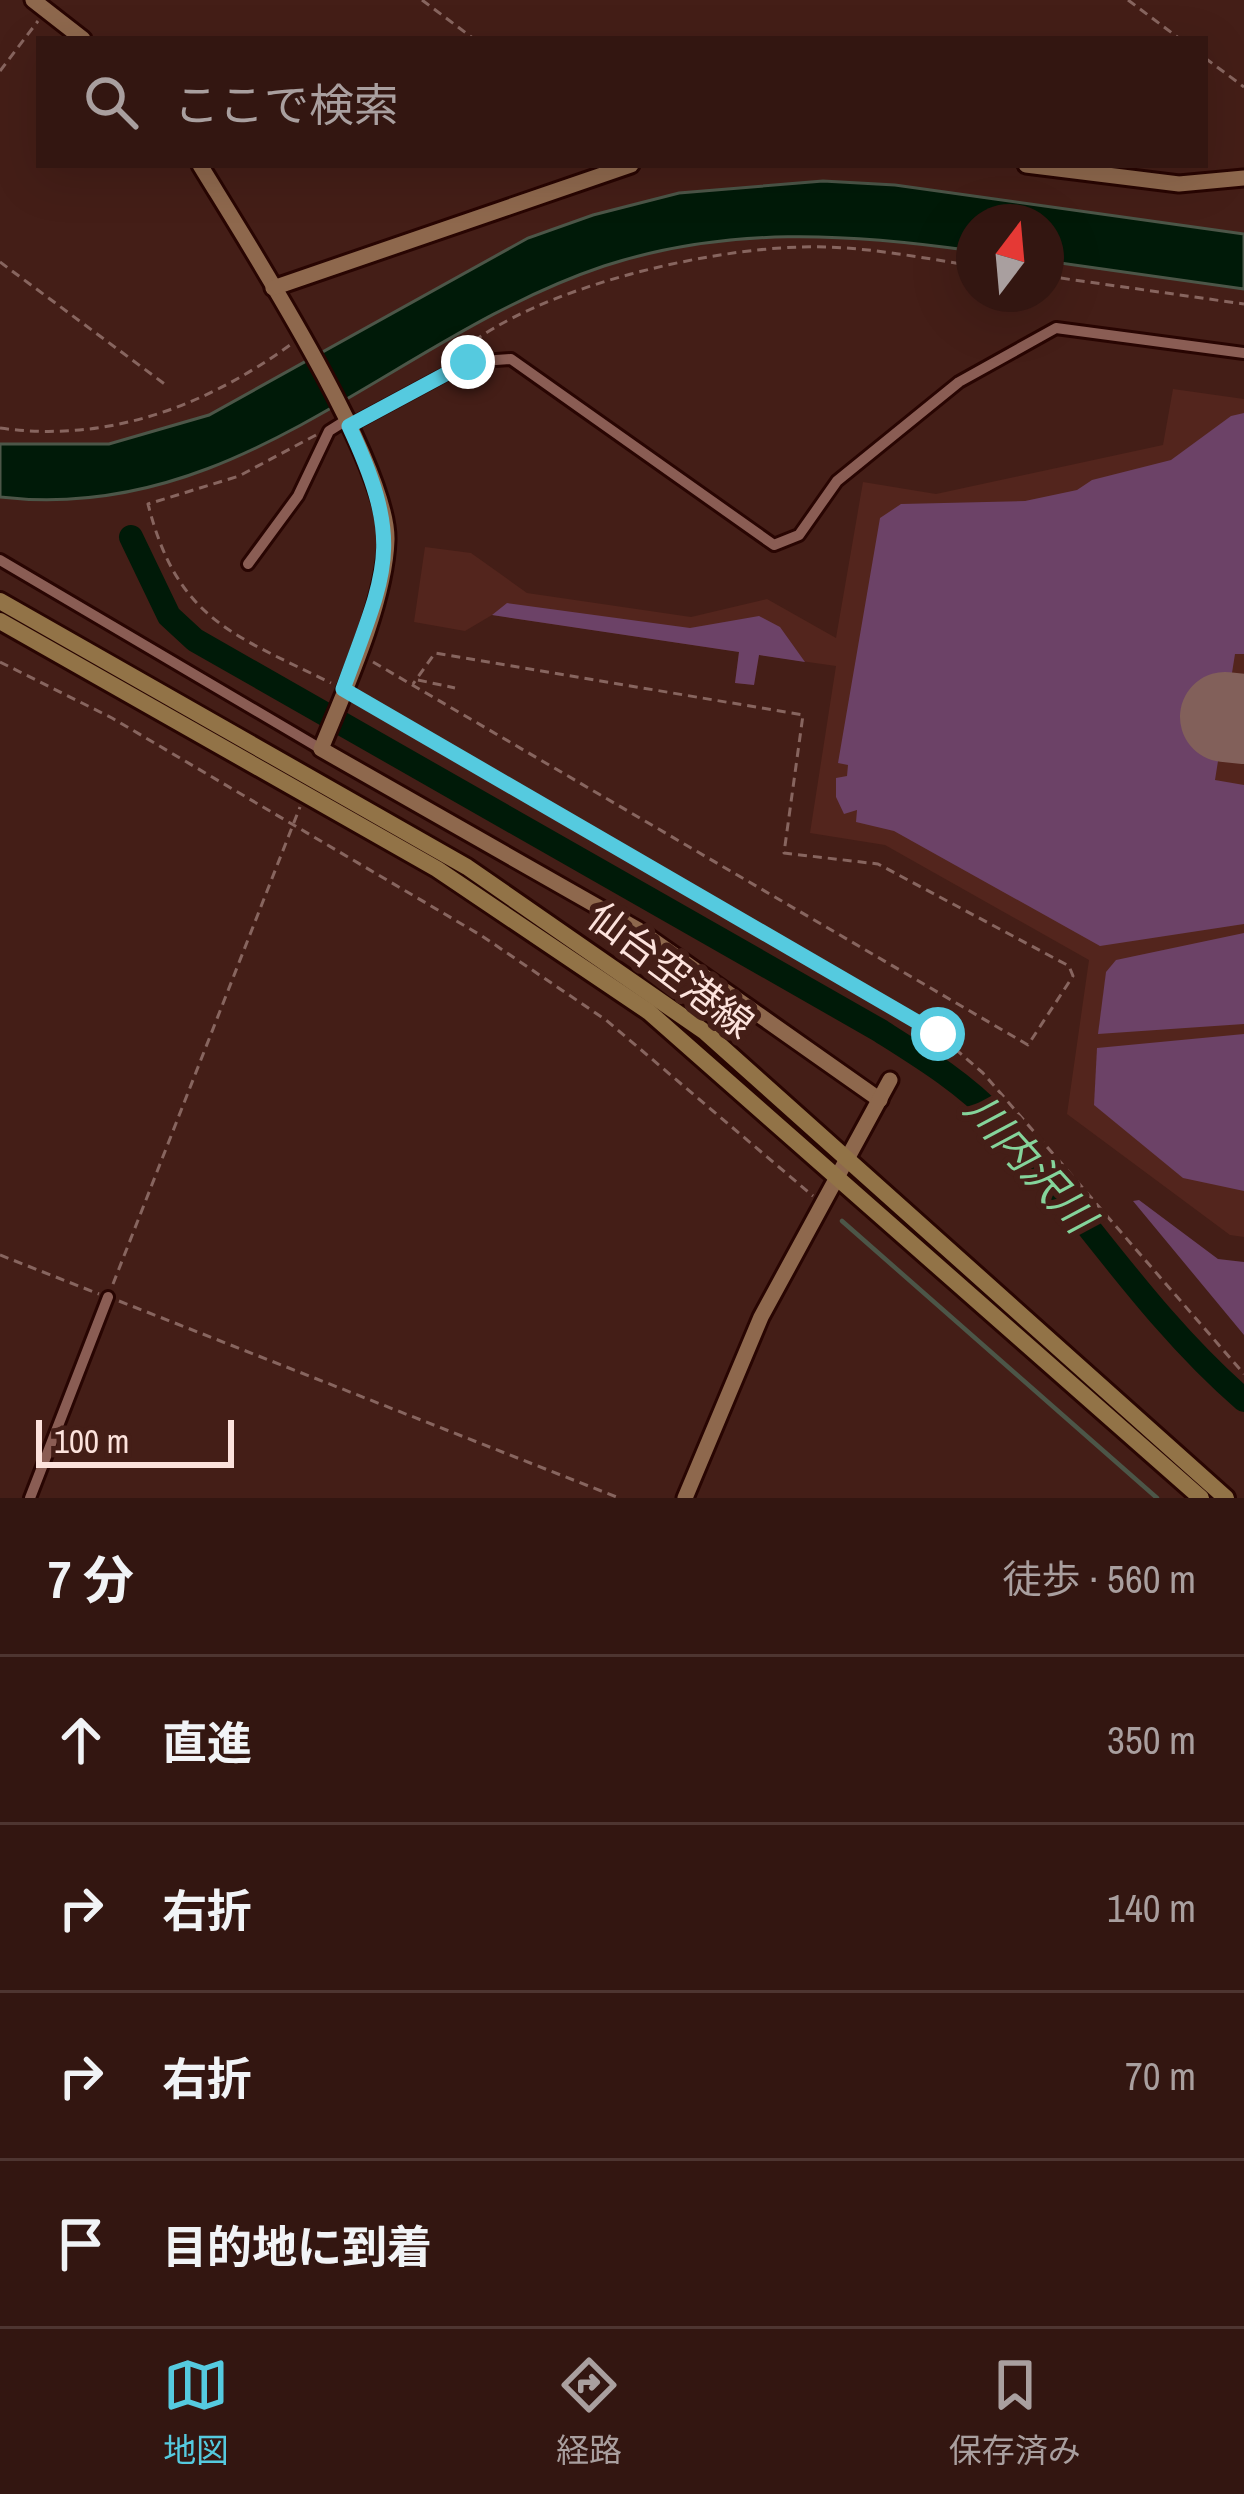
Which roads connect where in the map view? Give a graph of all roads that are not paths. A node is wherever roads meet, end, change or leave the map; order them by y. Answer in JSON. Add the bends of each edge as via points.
{"nodes":[{"id":1,"x":39,"y":5,"type":"edge"},
{"id":2,"x":78,"y":36,"type":"edge"},
{"id":3,"x":202,"y":168,"type":"edge"},
{"id":4,"x":622,"y":168,"type":"edge"},
{"id":5,"x":1050,"y":168,"type":"edge"},
{"id":6,"x":1244,"y":178,"type":"edge"},
{"id":7,"x":273,"y":288,"type":"junction"},
{"id":8,"x":1244,"y":353,"type":"edge"},
{"id":9,"x":346,"y":421,"type":"junction"},
{"id":10,"x":0,"y":560,"type":"edge"},
{"id":11,"x":248,"y":564,"type":"dead end"},
{"id":12,"x":0,"y":601,"type":"edge"},
{"id":13,"x":0,"y":621,"type":"edge"},
{"id":14,"x":323,"y":745,"type":"junction"},
{"id":15,"x":890,"y":1080,"type":"dead end"},
{"id":16,"x":880,"y":1100,"type":"junction"},
{"id":17,"x":850,"y":1157,"type":"junction"},
{"id":18,"x":841,"y":1176,"type":"junction"},
{"id":19,"x":108,"y":1297,"type":"road end"},
{"id":20,"x":30,"y":1498,"type":"edge"},
{"id":21,"x":685,"y":1498,"type":"edge"},
{"id":22,"x":1201,"y":1498,"type":"edge"},
{"id":23,"x":1226,"y":1498,"type":"edge"}],
"edges":[{"from":1,"to":2,"type":"street"},
{"from":3,"to":7,"type":"street"},
{"from":4,"to":7,"type":"street"},
{"from":5,"to":6,"type":"street","via":[[1179,184]]},
{"from":7,"to":9,"type":"street"},
{"from":8,"to":9,"type":"street","via":[[1056,328],[959,382],[837,481],[800,535],[774,545],[525,365],[468,362]]},
{"from":9,"to":11,"type":"street","via":[[329,431],[298,496]]},
{"from":9,"to":14,"type":"street","via":[[376,482],[387,538],[381,578]]},
{"from":10,"to":14,"type":"street"},
{"from":12,"to":17,"type":"main road","name":"仙台空港線","via":[[543,915],[705,1032]]},
{"from":13,"to":18,"type":"main road","name":"仙台空港線","via":[[514,916],[649,1012]]},
{"from":14,"to":16,"type":"street","via":[[637,929]]},
{"from":15,"to":16,"type":"street"},
{"from":16,"to":17,"type":"street"},
{"from":17,"to":18,"type":"street"},
{"from":17,"to":23,"type":"main road","name":"仙台空港線"},
{"from":18,"to":21,"type":"street","via":[[761,1317]]},
{"from":18,"to":22,"type":"main road","name":"仙台空港線"},
{"from":19,"to":20,"type":"street"}]}
